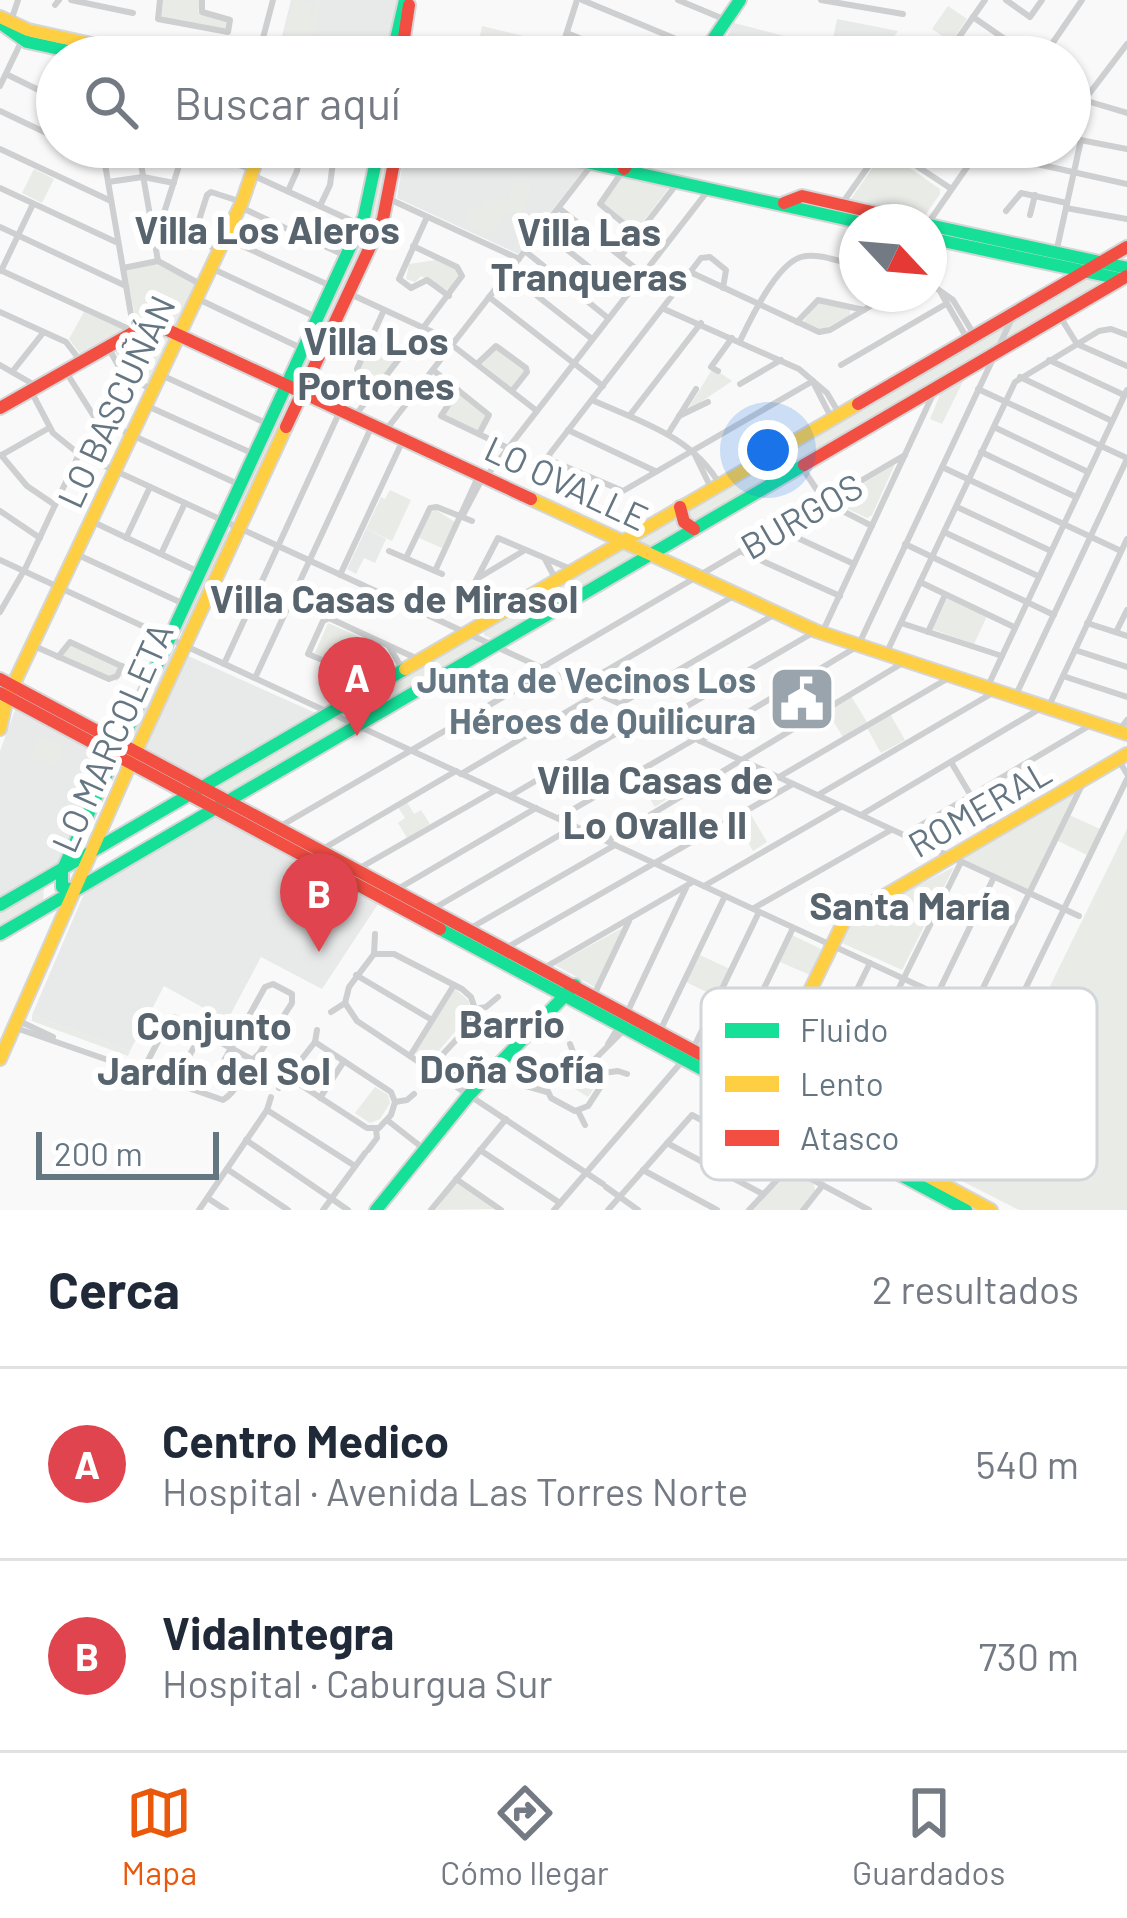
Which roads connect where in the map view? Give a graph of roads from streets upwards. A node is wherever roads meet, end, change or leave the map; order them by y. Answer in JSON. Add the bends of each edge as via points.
{"nodes":[{"id":1,"x":18,"y":0,"type":"edge"},
{"id":2,"x":71,"y":0,"type":"edge"},
{"id":3,"x":126,"y":0,"type":"edge"},
{"id":4,"x":160,"y":0,"type":"edge"},
{"id":5,"x":202,"y":0,"type":"edge"},
{"id":6,"x":273,"y":0,"type":"edge"},
{"id":7,"x":407,"y":0,"type":"edge"},
{"id":8,"x":579,"y":0,"type":"edge"},
{"id":9,"x":678,"y":0,"type":"edge"},
{"id":10,"x":740,"y":0,"type":"edge"},
{"id":11,"x":821,"y":0,"type":"edge"},
{"id":12,"x":985,"y":0,"type":"edge"},
{"id":13,"x":1006,"y":0,"type":"edge"},
{"id":14,"x":1042,"y":0,"type":"edge"},
{"id":15,"x":1082,"y":0,"type":"edge"},
{"id":16,"x":903,"y":14,"type":"dead end"},
{"id":17,"x":973,"y":17,"type":"junction"},
{"id":18,"x":726,"y":20,"type":"junction"},
{"id":19,"x":7,"y":28,"type":"edge"},
{"id":20,"x":567,"y":33,"type":"junction"},
{"id":21,"x":47,"y":36,"type":"edge"},
{"id":22,"x":264,"y":36,"type":"edge"},
{"id":23,"x":401,"y":36,"type":"edge"},
{"id":24,"x":566,"y":36,"type":"edge"},
{"id":25,"x":574,"y":36,"type":"edge"},
{"id":26,"x":662,"y":36,"type":"edge"},
{"id":27,"x":715,"y":36,"type":"edge"},
{"id":28,"x":960,"y":36,"type":"edge"},
{"id":29,"x":1000,"y":36,"type":"edge"},
{"id":30,"x":1057,"y":36,"type":"edge"},
{"id":31,"x":36,"y":38,"type":"edge"},
{"id":32,"x":1127,"y":44,"type":"edge"},
{"id":33,"x":6,"y":74,"type":"junction"},
{"id":34,"x":0,"y":86,"type":"edge"},
{"id":35,"x":36,"y":89,"type":"edge"},
{"id":36,"x":1091,"y":95,"type":"edge"},
{"id":37,"x":1091,"y":102,"type":"edge"},
{"id":38,"x":0,"y":111,"type":"edge"},
{"id":39,"x":1127,"y":113,"type":"edge"},
{"id":40,"x":36,"y":128,"type":"edge"},
{"id":41,"x":1091,"y":142,"type":"edge"},
{"id":42,"x":0,"y":149,"type":"edge"},
{"id":43,"x":1127,"y":149,"type":"edge"},
{"id":44,"x":36,"y":166,"type":"edge"},
{"id":45,"x":41,"y":168,"type":"edge"},
{"id":46,"x":105,"y":168,"type":"edge"},
{"id":47,"x":142,"y":168,"type":"edge"},
{"id":48,"x":178,"y":168,"type":"edge"},
{"id":49,"x":242,"y":168,"type":"edge"},
{"id":50,"x":254,"y":168,"type":"edge"},
{"id":51,"x":298,"y":168,"type":"edge"},
{"id":52,"x":332,"y":168,"type":"edge"},
{"id":53,"x":375,"y":168,"type":"edge"},
{"id":54,"x":394,"y":168,"type":"edge"},
{"id":55,"x":589,"y":168,"type":"edge"},
{"id":56,"x":615,"y":168,"type":"edge"},
{"id":57,"x":869,"y":168,"type":"edge"},
{"id":58,"x":918,"y":168,"type":"edge"},
{"id":59,"x":966,"y":168,"type":"edge"},
{"id":60,"x":1050,"y":168,"type":"edge"},
{"id":61,"x":1074,"y":168,"type":"edge"},
{"id":62,"x":624,"y":170,"type":"junction"},
{"id":63,"x":253,"y":172,"type":"junction"},
{"id":64,"x":1073,"y":174,"type":"junction"},
{"id":65,"x":143,"y":177,"type":"junction"},
{"id":66,"x":108,"y":182,"type":"junction"},
{"id":67,"x":680,"y":182,"type":"junction"},
{"id":68,"x":174,"y":183,"type":"junction"},
{"id":69,"x":1127,"y":184,"type":"edge"},
{"id":70,"x":0,"y":188,"type":"edge"},
{"id":71,"x":710,"y":188,"type":"junction"},
{"id":72,"x":951,"y":189,"type":"junction"},
{"id":73,"x":288,"y":191,"type":"junction"},
{"id":74,"x":1034,"y":195,"type":"junction"},
{"id":75,"x":389,"y":199,"type":"junction"},
{"id":76,"x":112,"y":201,"type":"junction"},
{"id":77,"x":33,"y":204,"type":"junction"},
{"id":78,"x":241,"y":204,"type":"junction"},
{"id":79,"x":807,"y":204,"type":"junction"},
{"id":80,"x":842,"y":204,"type":"edge"},
{"id":81,"x":942,"y":204,"type":"edge"},
{"id":82,"x":839,"y":205,"type":"edge"},
{"id":83,"x":1066,"y":205,"type":"junction"},
{"id":84,"x":320,"y":206,"type":"junction"},
{"id":85,"x":559,"y":208,"type":"junction"},
{"id":86,"x":1006,"y":211,"type":"dead end"},
{"id":87,"x":1099,"y":214,"type":"junction"},
{"id":88,"x":839,"y":215,"type":"edge"},
{"id":89,"x":1030,"y":215,"type":"dead end"},
{"id":90,"x":428,"y":217,"type":"junction"},
{"id":91,"x":1127,"y":219,"type":"edge"},
{"id":92,"x":361,"y":225,"type":"junction"},
{"id":93,"x":1096,"y":225,"type":"dead end"},
{"id":94,"x":0,"y":227,"type":"edge"},
{"id":95,"x":542,"y":230,"type":"junction"},
{"id":96,"x":947,"y":233,"type":"edge"},
{"id":97,"x":638,"y":235,"type":"junction"},
{"id":98,"x":18,"y":236,"type":"junction"},
{"id":99,"x":947,"y":236,"type":"edge"},
{"id":100,"x":952,"y":236,"type":"junction"},
{"id":101,"x":119,"y":243,"type":"junction"},
{"id":102,"x":155,"y":243,"type":"junction"},
{"id":103,"x":222,"y":244,"type":"junction"},
{"id":104,"x":413,"y":246,"type":"junction"},
{"id":105,"x":1127,"y":247,"type":"edge"},
{"id":106,"x":525,"y":251,"type":"junction"},
{"id":107,"x":1056,"y":253,"type":"junction"},
{"id":108,"x":346,"y":256,"type":"junction"},
{"id":109,"x":621,"y":256,"type":"junction"},
{"id":110,"x":518,"y":259,"type":"junction"},
{"id":111,"x":158,"y":261,"type":"junction"},
{"id":112,"x":1100,"y":262,"type":"junction"},
{"id":113,"x":839,"y":263,"type":"edge"},
{"id":114,"x":123,"y":268,"type":"junction"},
{"id":115,"x":211,"y":268,"type":"junction"},
{"id":116,"x":1,"y":271,"type":"edge"},
{"id":117,"x":1086,"y":271,"type":"junction"},
{"id":118,"x":690,"y":272,"type":"junction"},
{"id":119,"x":508,"y":273,"type":"junction"},
{"id":120,"x":643,"y":274,"type":"junction"},
{"id":121,"x":1126,"y":276,"type":"edge"},
{"id":122,"x":126,"y":286,"type":"junction"},
{"id":123,"x":332,"y":287,"type":"junction"},
{"id":124,"x":723,"y":288,"type":"junction"},
{"id":125,"x":199,"y":292,"type":"junction"},
{"id":126,"x":349,"y":293,"type":"junction"},
{"id":127,"x":449,"y":296,"type":"junction"},
{"id":128,"x":626,"y":296,"type":"junction"},
{"id":129,"x":947,"y":296,"type":"edge"},
{"id":130,"x":489,"y":297,"type":"junction"},
{"id":131,"x":758,"y":304,"type":"junction"},
{"id":132,"x":839,"y":305,"type":"edge"},
{"id":133,"x":947,"y":305,"type":"edge"},
{"id":134,"x":664,"y":309,"type":"junction"},
{"id":135,"x":384,"y":310,"type":"junction"},
{"id":136,"x":0,"y":312,"type":"edge"},
{"id":137,"x":860,"y":312,"type":"edge"},
{"id":138,"x":932,"y":312,"type":"edge"},
{"id":139,"x":1014,"y":314,"type":"junction"},
{"id":140,"x":1059,"y":315,"type":"junction"},
{"id":141,"x":317,"y":318,"type":"junction"},
{"id":142,"x":608,"y":318,"type":"junction"},
{"id":143,"x":797,"y":322,"type":"junction"},
{"id":144,"x":701,"y":323,"type":"junction"},
{"id":145,"x":424,"y":328,"type":"junction"},
{"id":146,"x":44,"y":332,"type":"junction"},
{"id":147,"x":134,"y":332,"type":"junction"},
{"id":148,"x":177,"y":335,"type":"junction"},
{"id":149,"x":1127,"y":335,"type":"edge"},
{"id":150,"x":972,"y":338,"type":"junction"},
{"id":151,"x":592,"y":339,"type":"junction"},
{"id":152,"x":736,"y":339,"type":"junction"},
{"id":153,"x":370,"y":340,"type":"junction"},
{"id":154,"x":453,"y":344,"type":"junction"},
{"id":155,"x":1077,"y":344,"type":"junction"},
{"id":156,"x":108,"y":347,"type":"junction"},
{"id":157,"x":303,"y":349,"type":"junction"},
{"id":158,"x":996,"y":352,"type":"junction"},
{"id":159,"x":781,"y":360,"type":"junction"},
{"id":160,"x":1049,"y":360,"type":"junction"},
{"id":161,"x":82,"y":363,"type":"junction"},
{"id":162,"x":573,"y":363,"type":"junction"},
{"id":163,"x":477,"y":364,"type":"junction"},
{"id":164,"x":0,"y":365,"type":"edge"},
{"id":165,"x":841,"y":365,"type":"dead end"},
{"id":166,"x":1127,"y":365,"type":"edge"},
{"id":167,"x":433,"y":370,"type":"junction"},
{"id":168,"x":718,"y":370,"type":"dead end"},
{"id":169,"x":12,"y":372,"type":"junction"},
{"id":170,"x":65,"y":372,"type":"junction"},
{"id":171,"x":159,"y":374,"type":"junction"},
{"id":172,"x":124,"y":376,"type":"junction"},
{"id":173,"x":1020,"y":377,"type":"junction"},
{"id":174,"x":813,"y":381,"type":"junction"},
{"id":175,"x":119,"y":384,"type":"dead end"},
{"id":176,"x":740,"y":384,"type":"dead end"},
{"id":177,"x":286,"y":386,"type":"junction"},
{"id":178,"x":603,"y":386,"type":"junction"},
{"id":179,"x":378,"y":387,"type":"junction"},
{"id":180,"x":937,"y":387,"type":"junction"},
{"id":181,"x":886,"y":388,"type":"junction"},
{"id":182,"x":979,"y":388,"type":"junction"},
{"id":183,"x":34,"y":389,"type":"junction"},
{"id":184,"x":152,"y":389,"type":"junction"},
{"id":185,"x":696,"y":389,"type":"dead end"},
{"id":186,"x":458,"y":390,"type":"junction"},
{"id":187,"x":512,"y":392,"type":"junction"},
{"id":188,"x":302,"y":393,"type":"junction"},
{"id":189,"x":1126,"y":393,"type":"edge"},
{"id":190,"x":592,"y":400,"type":"junction"},
{"id":191,"x":1005,"y":401,"type":"junction"},
{"id":192,"x":708,"y":402,"type":"dead end"},
{"id":193,"x":145,"y":405,"type":"junction"},
{"id":194,"x":0,"y":408,"type":"edge"},
{"id":195,"x":899,"y":409,"type":"junction"},
{"id":196,"x":536,"y":411,"type":"junction"},
{"id":197,"x":347,"y":414,"type":"junction"},
{"id":198,"x":629,"y":416,"type":"junction"},
{"id":199,"x":836,"y":417,"type":"junction"},
{"id":200,"x":676,"y":418,"type":"junction"},
{"id":201,"x":1112,"y":421,"type":"junction"},
{"id":202,"x":268,"y":424,"type":"junction"},
{"id":203,"x":993,"y":427,"type":"junction"},
{"id":204,"x":50,"y":428,"type":"junction"},
{"id":205,"x":378,"y":429,"type":"junction"},
{"id":206,"x":568,"y":430,"type":"junction"},
{"id":207,"x":479,"y":434,"type":"junction"},
{"id":208,"x":668,"y":434,"type":"junction"},
{"id":209,"x":131,"y":435,"type":"junction"},
{"id":210,"x":403,"y":440,"type":"junction"},
{"id":211,"x":1100,"y":446,"type":"junction"},
{"id":212,"x":508,"y":448,"type":"junction"},
{"id":213,"x":693,"y":451,"type":"junction"},
{"id":214,"x":982,"y":452,"type":"junction"},
{"id":215,"x":79,"y":454,"type":"junction"},
{"id":216,"x":254,"y":454,"type":"junction"},
{"id":217,"x":1,"y":455,"type":"edge"},
{"id":218,"x":905,"y":455,"type":"junction"},
{"id":219,"x":1127,"y":459,"type":"edge"},
{"id":220,"x":802,"y":466,"type":"junction"},
{"id":221,"x":942,"y":467,"type":"junction"},
{"id":222,"x":114,"y":471,"type":"junction"},
{"id":223,"x":656,"y":471,"type":"junction"},
{"id":224,"x":1088,"y":472,"type":"junction"},
{"id":225,"x":482,"y":477,"type":"junction"},
{"id":226,"x":968,"y":479,"type":"junction"},
{"id":227,"x":240,"y":485,"type":"junction"},
{"id":228,"x":150,"y":487,"type":"junction"},
{"id":229,"x":716,"y":487,"type":"junction"},
{"id":230,"x":1076,"y":497,"type":"junction"},
{"id":231,"x":825,"y":502,"type":"junction"},
{"id":232,"x":185,"y":503,"type":"junction"},
{"id":233,"x":55,"y":505,"type":"junction"},
{"id":234,"x":956,"y":506,"type":"junction"},
{"id":235,"x":680,"y":507,"type":"junction"},
{"id":236,"x":0,"y":511,"type":"edge"},
{"id":237,"x":460,"y":517,"type":"junction"},
{"id":238,"x":91,"y":521,"type":"junction"},
{"id":239,"x":223,"y":521,"type":"junction"},
{"id":240,"x":472,"y":521,"type":"dead end"},
{"id":241,"x":1064,"y":524,"type":"junction"},
{"id":242,"x":872,"y":526,"type":"junction"},
{"id":243,"x":239,"y":528,"type":"junction"},
{"id":244,"x":694,"y":529,"type":"junction"},
{"id":245,"x":778,"y":529,"type":"junction"},
{"id":246,"x":944,"y":532,"type":"junction"},
{"id":247,"x":1090,"y":536,"type":"junction"},
{"id":248,"x":40,"y":538,"type":"junction"},
{"id":249,"x":126,"y":538,"type":"junction"},
{"id":250,"x":623,"y":542,"type":"junction"},
{"id":251,"x":905,"y":544,"type":"junction"},
{"id":252,"x":1125,"y":545,"type":"edge"},
{"id":253,"x":278,"y":546,"type":"junction"},
{"id":254,"x":526,"y":550,"type":"junction"},
{"id":255,"x":389,"y":551,"type":"dead end"},
{"id":256,"x":740,"y":551,"type":"junction"},
{"id":257,"x":1051,"y":551,"type":"junction"},
{"id":258,"x":76,"y":554,"type":"junction"},
{"id":259,"x":161,"y":554,"type":"junction"},
{"id":260,"x":651,"y":554,"type":"junction"},
{"id":261,"x":932,"y":557,"type":"junction"},
{"id":262,"x":406,"y":558,"type":"junction"},
{"id":263,"x":545,"y":559,"type":"junction"},
{"id":264,"x":0,"y":560,"type":"edge"},
{"id":265,"x":309,"y":561,"type":"junction"},
{"id":266,"x":854,"y":564,"type":"junction"},
{"id":267,"x":574,"y":570,"type":"junction"},
{"id":268,"x":22,"y":572,"type":"junction"},
{"id":269,"x":199,"y":572,"type":"junction"},
{"id":270,"x":340,"y":575,"type":"junction"},
{"id":271,"x":697,"y":576,"type":"junction"},
{"id":272,"x":1039,"y":576,"type":"junction"},
{"id":273,"x":476,"y":578,"type":"junction"},
{"id":274,"x":556,"y":580,"type":"junction"},
{"id":275,"x":920,"y":582,"type":"junction"},
{"id":276,"x":472,"y":588,"type":"dead end"},
{"id":277,"x":59,"y":590,"type":"junction"},
{"id":278,"x":737,"y":594,"type":"junction"},
{"id":279,"x":945,"y":595,"type":"junction"},
{"id":280,"x":840,"y":596,"type":"junction"},
{"id":281,"x":1027,"y":602,"type":"junction"},
{"id":282,"x":184,"y":604,"type":"junction"},
{"id":283,"x":328,"y":605,"type":"dead end"},
{"id":284,"x":0,"y":610,"type":"edge"},
{"id":285,"x":1127,"y":610,"type":"edge"},
{"id":286,"x":777,"y":613,"type":"junction"},
{"id":287,"x":1054,"y":615,"type":"junction"},
{"id":288,"x":325,"y":619,"type":"junction"},
{"id":289,"x":901,"y":623,"type":"junction"},
{"id":290,"x":1088,"y":623,"type":"junction"},
{"id":291,"x":1015,"y":628,"type":"junction"},
{"id":292,"x":819,"y":632,"type":"junction"},
{"id":293,"x":928,"y":632,"type":"junction"},
{"id":294,"x":1116,"y":632,"type":"junction"},
{"id":295,"x":466,"y":633,"type":"junction"},
{"id":296,"x":1127,"y":636,"type":"edge"},
{"id":297,"x":370,"y":639,"type":"junction"},
{"id":298,"x":167,"y":640,"type":"junction"},
{"id":299,"x":34,"y":646,"type":"junction"},
{"id":300,"x":494,"y":646,"type":"junction"},
{"id":301,"x":858,"y":646,"type":"junction"},
{"id":302,"x":184,"y":647,"type":"junction"},
{"id":303,"x":390,"y":648,"type":"junction"},
{"id":304,"x":1075,"y":650,"type":"junction"},
{"id":305,"x":886,"y":654,"type":"junction"},
{"id":306,"x":1002,"y":656,"type":"junction"},
{"id":307,"x":58,"y":657,"type":"junction"},
{"id":308,"x":420,"y":660,"type":"junction"},
{"id":309,"x":906,"y":661,"type":"junction"},
{"id":310,"x":223,"y":665,"type":"junction"},
{"id":311,"x":122,"y":666,"type":"junction"},
{"id":312,"x":1127,"y":667,"type":"edge"},
{"id":313,"x":544,"y":669,"type":"junction"},
{"id":314,"x":404,"y":670,"type":"junction"},
{"id":315,"x":952,"y":676,"type":"junction"},
{"id":316,"x":1063,"y":676,"type":"junction"},
{"id":317,"x":149,"y":679,"type":"junction"},
{"id":318,"x":254,"y":679,"type":"junction"},
{"id":319,"x":580,"y":686,"type":"junction"},
{"id":320,"x":992,"y":689,"type":"junction"},
{"id":321,"x":597,"y":694,"type":"junction"},
{"id":322,"x":1015,"y":697,"type":"junction"},
{"id":323,"x":1127,"y":697,"type":"edge"},
{"id":324,"x":7,"y":702,"type":"edge"},
{"id":325,"x":620,"y":704,"type":"junction"},
{"id":326,"x":1046,"y":707,"type":"junction"},
{"id":327,"x":330,"y":713,"type":"junction"},
{"id":328,"x":646,"y":716,"type":"junction"},
{"id":329,"x":659,"y":722,"type":"junction"},
{"id":330,"x":1094,"y":723,"type":"junction"},
{"id":331,"x":357,"y":725,"type":"junction"},
{"id":332,"x":1124,"y":728,"type":"edge"},
{"id":333,"x":697,"y":740,"type":"junction"},
{"id":334,"x":411,"y":750,"type":"junction"},
{"id":335,"x":116,"y":751,"type":"junction"},
{"id":336,"x":1123,"y":756,"type":"edge"},
{"id":337,"x":132,"y":759,"type":"junction"},
{"id":338,"x":741,"y":760,"type":"junction"},
{"id":339,"x":951,"y":762,"type":"junction"},
{"id":340,"x":459,"y":772,"type":"junction"},
{"id":341,"x":778,"y":777,"type":"junction"},
{"id":342,"x":1127,"y":777,"type":"edge"},
{"id":343,"x":1084,"y":779,"type":"junction"},
{"id":344,"x":793,"y":784,"type":"junction"},
{"id":345,"x":496,"y":790,"type":"junction"},
{"id":346,"x":196,"y":791,"type":"junction"},
{"id":347,"x":510,"y":796,"type":"junction"},
{"id":348,"x":818,"y":796,"type":"junction"},
{"id":349,"x":971,"y":796,"type":"junction"},
{"id":350,"x":222,"y":804,"type":"junction"},
{"id":351,"x":842,"y":807,"type":"junction"},
{"id":352,"x":536,"y":808,"type":"junction"},
{"id":353,"x":89,"y":812,"type":"junction"},
{"id":354,"x":861,"y":815,"type":"junction"},
{"id":355,"x":558,"y":818,"type":"junction"},
{"id":356,"x":104,"y":823,"type":"junction"},
{"id":357,"x":574,"y":826,"type":"junction"},
{"id":358,"x":279,"y":827,"type":"junction"},
{"id":359,"x":891,"y":830,"type":"junction"},
{"id":360,"x":993,"y":833,"type":"junction"},
{"id":361,"x":117,"y":835,"type":"junction"},
{"id":362,"x":904,"y":836,"type":"junction"},
{"id":363,"x":611,"y":843,"type":"junction"},
{"id":364,"x":92,"y":850,"type":"junction"},
{"id":365,"x":316,"y":852,"type":"junction"},
{"id":366,"x":956,"y":860,"type":"junction"},
{"id":367,"x":655,"y":863,"type":"junction"},
{"id":368,"x":64,"y":867,"type":"junction"},
{"id":369,"x":358,"y":869,"type":"junction"},
{"id":370,"x":994,"y":877,"type":"junction"},
{"id":371,"x":691,"y":883,"type":"junction"},
{"id":372,"x":374,"y":885,"type":"junction"},
{"id":373,"x":704,"y":886,"type":"junction"},
{"id":374,"x":396,"y":890,"type":"junction"},
{"id":375,"x":68,"y":891,"type":"junction"},
{"id":376,"x":1028,"y":893,"type":"junction"},
{"id":377,"x":725,"y":896,"type":"junction"},
{"id":378,"x":0,"y":905,"type":"edge"},
{"id":379,"x":433,"y":909,"type":"junction"},
{"id":380,"x":1064,"y":909,"type":"junction"},
{"id":381,"x":42,"y":910,"type":"junction"},
{"id":382,"x":756,"y":910,"type":"junction"},
{"id":383,"x":1078,"y":916,"type":"dead end"},
{"id":384,"x":630,"y":918,"type":"junction"},
{"id":385,"x":793,"y":928,"type":"junction"},
{"id":386,"x":470,"y":929,"type":"junction"},
{"id":387,"x":0,"y":934,"type":"edge"},
{"id":388,"x":56,"y":934,"type":"junction"},
{"id":389,"x":375,"y":934,"type":"dead end"},
{"id":390,"x":831,"y":945,"type":"junction"},
{"id":391,"x":506,"y":948,"type":"junction"},
{"id":392,"x":374,"y":954,"type":"junction"},
{"id":393,"x":870,"y":963,"type":"junction"},
{"id":394,"x":544,"y":968,"type":"junction"},
{"id":395,"x":356,"y":975,"type":"junction"},
{"id":396,"x":903,"y":979,"type":"junction"},
{"id":397,"x":454,"y":985,"type":"junction"},
{"id":398,"x":724,"y":988,"type":"edge"},
{"id":399,"x":764,"y":988,"type":"edge"},
{"id":400,"x":810,"y":988,"type":"edge"},
{"id":401,"x":858,"y":988,"type":"edge"},
{"id":402,"x":899,"y":988,"type":"edge"},
{"id":403,"x":924,"y":988,"type":"edge"},
{"id":404,"x":941,"y":988,"type":"edge"},
{"id":405,"x":983,"y":988,"type":"edge"},
{"id":406,"x":1026,"y":988,"type":"edge"},
{"id":407,"x":571,"y":989,"type":"junction"},
{"id":408,"x":594,"y":995,"type":"junction"},
{"id":409,"x":498,"y":997,"type":"dead end"},
{"id":410,"x":345,"y":1004,"type":"junction"},
{"id":411,"x":475,"y":1010,"type":"junction"},
{"id":412,"x":331,"y":1012,"type":"dead end"},
{"id":413,"x":432,"y":1020,"type":"junction"},
{"id":414,"x":625,"y":1021,"type":"junction"},
{"id":415,"x":17,"y":1024,"type":"junction"},
{"id":416,"x":317,"y":1030,"type":"dead end"},
{"id":417,"x":203,"y":1031,"type":"junction"},
{"id":418,"x":660,"y":1031,"type":"junction"},
{"id":419,"x":314,"y":1042,"type":"junction"},
{"id":420,"x":570,"y":1043,"type":"dead end"},
{"id":421,"x":671,"y":1043,"type":"junction"},
{"id":422,"x":701,"y":1045,"type":"edge"},
{"id":423,"x":232,"y":1047,"type":"junction"},
{"id":424,"x":410,"y":1056,"type":"junction"},
{"id":425,"x":575,"y":1057,"type":"junction"},
{"id":426,"x":696,"y":1057,"type":"junction"},
{"id":427,"x":188,"y":1058,"type":"dead end"},
{"id":428,"x":701,"y":1058,"type":"edge"},
{"id":429,"x":0,"y":1059,"type":"edge"},
{"id":430,"x":250,"y":1059,"type":"junction"},
{"id":431,"x":701,"y":1060,"type":"edge"},
{"id":432,"x":344,"y":1061,"type":"junction"},
{"id":433,"x":592,"y":1062,"type":"junction"},
{"id":434,"x":432,"y":1065,"type":"junction"},
{"id":435,"x":220,"y":1068,"type":"dead end"},
{"id":436,"x":142,"y":1072,"type":"junction"},
{"id":437,"x":603,"y":1072,"type":"junction"},
{"id":438,"x":627,"y":1075,"type":"dead end"},
{"id":439,"x":290,"y":1078,"type":"junction"},
{"id":440,"x":526,"y":1086,"type":"dead end"},
{"id":441,"x":279,"y":1088,"type":"dead end"},
{"id":442,"x":472,"y":1092,"type":"junction"},
{"id":443,"x":547,"y":1092,"type":"junction"},
{"id":444,"x":415,"y":1094,"type":"dead end"},
{"id":445,"x":271,"y":1097,"type":"dead end"},
{"id":446,"x":320,"y":1098,"type":"junction"},
{"id":447,"x":395,"y":1102,"type":"junction"},
{"id":448,"x":267,"y":1110,"type":"junction"},
{"id":449,"x":578,"y":1111,"type":"junction"},
{"id":450,"x":506,"y":1119,"type":"junction"},
{"id":451,"x":388,"y":1120,"type":"junction"},
{"id":452,"x":701,"y":1120,"type":"edge"},
{"id":453,"x":585,"y":1125,"type":"dead end"},
{"id":454,"x":376,"y":1129,"type":"junction"},
{"id":455,"x":246,"y":1140,"type":"junction"},
{"id":456,"x":667,"y":1143,"type":"junction"},
{"id":457,"x":424,"y":1149,"type":"junction"},
{"id":458,"x":480,"y":1150,"type":"junction"},
{"id":459,"x":701,"y":1161,"type":"edge"},
{"id":460,"x":355,"y":1166,"type":"junction"},
{"id":461,"x":227,"y":1169,"type":"junction"},
{"id":462,"x":643,"y":1170,"type":"junction"},
{"id":463,"x":586,"y":1173,"type":"junction"},
{"id":464,"x":455,"y":1179,"type":"junction"},
{"id":465,"x":737,"y":1180,"type":"edge"},
{"id":466,"x":776,"y":1180,"type":"edge"},
{"id":467,"x":810,"y":1180,"type":"edge"},
{"id":468,"x":819,"y":1180,"type":"edge"},
{"id":469,"x":928,"y":1180,"type":"edge"},
{"id":470,"x":929,"y":1180,"type":"edge"},
{"id":471,"x":935,"y":1180,"type":"edge"},
{"id":472,"x":934,"y":1183,"type":"junction"},
{"id":473,"x":817,"y":1185,"type":"junction"},
{"id":474,"x":763,"y":1194,"type":"junction"},
{"id":475,"x":332,"y":1197,"type":"junction"},
{"id":476,"x":208,"y":1198,"type":"junction"},
{"id":477,"x":619,"y":1198,"type":"junction"},
{"id":478,"x":557,"y":1207,"type":"edge"},
{"id":479,"x":199,"y":1210,"type":"edge"},
{"id":480,"x":226,"y":1210,"type":"edge"},
{"id":481,"x":288,"y":1210,"type":"edge"},
{"id":482,"x":323,"y":1210,"type":"edge"},
{"id":483,"x":349,"y":1210,"type":"edge"},
{"id":484,"x":376,"y":1210,"type":"edge"},
{"id":485,"x":431,"y":1210,"type":"edge"},
{"id":486,"x":501,"y":1210,"type":"edge"},
{"id":487,"x":608,"y":1210,"type":"edge"},
{"id":488,"x":638,"y":1210,"type":"edge"},
{"id":489,"x":717,"y":1210,"type":"edge"},
{"id":490,"x":749,"y":1210,"type":"edge"},
{"id":491,"x":803,"y":1210,"type":"edge"},
{"id":492,"x":869,"y":1210,"type":"edge"},
{"id":493,"x":966,"y":1210,"type":"edge"},
{"id":494,"x":991,"y":1210,"type":"edge"}],
"edges":[{"from":1,"to":19,"type":"street"},
{"from":2,"to":3,"type":"street","via":[[129,12]]},
{"from":4,"to":5,"type":"street","via":[[158,18],[228,33],[231,21],[201,10]]},
{"from":6,"to":22,"type":"street"},
{"from":7,"to":23,"type":"street"},
{"from":8,"to":20,"type":"street"},
{"from":8,"to":26,"type":"street"},
{"from":9,"to":18,"type":"street"},
{"from":10,"to":18,"type":"street"},
{"from":11,"to":16,"type":"street"},
{"from":12,"to":17,"type":"street"},
{"from":13,"to":14,"type":"street","via":[[1030,16]]},
{"from":15,"to":30,"type":"street"},
{"from":17,"to":28,"type":"street"},
{"from":17,"to":29,"type":"street"},
{"from":18,"to":27,"type":"street"},
{"from":19,"to":21,"type":"street"},
{"from":19,"to":31,"type":"street"},
{"from":19,"to":33,"type":"street"},
{"from":20,"to":24,"type":"street"},
{"from":20,"to":25,"type":"street"},
{"from":32,"to":36,"type":"street"},
{"from":33,"to":34,"type":"street"},
{"from":33,"to":35,"type":"street"},
{"from":37,"to":39,"type":"street"},
{"from":38,"to":40,"type":"street"},
{"from":41,"to":43,"type":"street"},
{"from":42,"to":44,"type":"street"},
{"from":45,"to":76,"type":"street"},
{"from":46,"to":66,"type":"street"},
{"from":47,"to":65,"type":"street"},
{"from":48,"to":68,"type":"street"},
{"from":49,"to":63,"type":"street"},
{"from":50,"to":63,"type":"street","name":"LO BASCUÑÁN"},
{"from":51,"to":73,"type":"street"},
{"from":52,"to":84,"type":"street"},
{"from":53,"to":92,"type":"street","name":"LO MARCOLETA"},
{"from":54,"to":75,"type":"street","name":"LO MARCOLETA"},
{"from":55,"to":85,"type":"street"},
{"from":56,"to":62,"type":"street"},
{"from":57,"to":80,"type":"street"},
{"from":58,"to":72,"type":"street"},
{"from":59,"to":72,"type":"street"},
{"from":60,"to":64,"type":"street"},
{"from":61,"to":64,"type":"street"},
{"from":62,"to":67,"type":"street"},
{"from":62,"to":97,"type":"street","via":[[600,204]]},
{"from":63,"to":73,"type":"street"},
{"from":63,"to":78,"type":"street","name":"LO BASCUÑÁN"},
{"from":64,"to":69,"type":"street"},
{"from":64,"to":83,"type":"street"},
{"from":65,"to":66,"type":"street"},
{"from":65,"to":68,"type":"street"},
{"from":65,"to":102,"type":"street"},
{"from":66,"to":76,"type":"street"},
{"from":67,"to":71,"type":"street"},
{"from":67,"to":97,"type":"street"},
{"from":68,"to":102,"type":"street"},
{"from":70,"to":77,"type":"street"},
{"from":71,"to":79,"type":"street"},
{"from":71,"to":120,"type":"street"},
{"from":72,"to":81,"type":"street"},
{"from":73,"to":84,"type":"street"},
{"from":74,"to":83,"type":"street"},
{"from":74,"to":86,"type":"street","via":[[1019,194]]},
{"from":74,"to":89,"type":"street"},
{"from":75,"to":90,"type":"street"},
{"from":75,"to":126,"type":"street","name":"LO MARCOLETA"},
{"from":76,"to":101,"type":"street"},
{"from":77,"to":98,"type":"street"},
{"from":77,"to":101,"type":"street"},
{"from":78,"to":103,"type":"street","name":"LO BASCUÑÁN"},
{"from":78,"to":103,"type":"street","via":[[206,195],[193,239]]},
{"from":78,"to":108,"type":"street"},
{"from":79,"to":82,"type":"street"},
{"from":79,"to":88,"type":"street"},
{"from":83,"to":87,"type":"street"},
{"from":83,"to":107,"type":"street"},
{"from":84,"to":92,"type":"street"},
{"from":85,"to":95,"type":"street"},
{"from":85,"to":109,"type":"street"},
{"from":87,"to":91,"type":"street"},
{"from":87,"to":93,"type":"street"},
{"from":90,"to":104,"type":"street"},
{"from":90,"to":110,"type":"street"},
{"from":92,"to":108,"type":"street","name":"LO MARCOLETA"},
{"from":94,"to":98,"type":"street"},
{"from":95,"to":106,"type":"street"},
{"from":95,"to":128,"type":"street"},
{"from":96,"to":100,"type":"street"},
{"from":97,"to":109,"type":"street"},
{"from":98,"to":116,"type":"street"},
{"from":98,"to":122,"type":"street"},
{"from":99,"to":100,"type":"street"},
{"from":100,"to":107,"type":"street"},
{"from":100,"to":117,"type":"street"},
{"from":101,"to":114,"type":"street"},
{"from":102,"to":111,"type":"street"},
{"from":103,"to":115,"type":"street","name":"LO BASCUÑÁN"},
{"from":103,"to":123,"type":"street"},
{"from":104,"to":127,"type":"street","via":[[460,270]]},
{"from":104,"to":127,"type":"street","via":[[401,283],[411,288],[427,280]]},
{"from":105,"to":112,"type":"street"},
{"from":106,"to":110,"type":"street"},
{"from":106,"to":142,"type":"street"},
{"from":107,"to":112,"type":"street"},
{"from":108,"to":123,"type":"street","name":"LO MARCOLETA"},
{"from":109,"to":120,"type":"street"},
{"from":110,"to":119,"type":"street"},
{"from":111,"to":114,"type":"street"},
{"from":111,"to":125,"type":"street"},
{"from":112,"to":117,"type":"street"},
{"from":112,"to":121,"type":"street"},
{"from":113,"to":131,"type":"street","via":[[800,257]]},
{"from":114,"to":122,"type":"street"},
{"from":115,"to":125,"type":"street","name":"LO BASCUÑÁN"},
{"from":115,"to":141,"type":"street"},
{"from":116,"to":147,"type":"street"},
{"from":117,"to":121,"type":"street"},
{"from":117,"to":139,"type":"street"},
{"from":118,"to":124,"type":"street"},
{"from":118,"to":124,"type":"street","via":[[710,257],[727,270]]},
{"from":118,"to":134,"type":"street"},
{"from":119,"to":130,"type":"street"},
{"from":119,"to":151,"type":"street"},
{"from":120,"to":128,"type":"street"},
{"from":121,"to":140,"type":"street"},
{"from":122,"to":147,"type":"street"},
{"from":123,"to":141,"type":"street","name":"LO MARCOLETA"},
{"from":124,"to":131,"type":"street"},
{"from":125,"to":148,"type":"street","name":"LO BASCUÑÁN"},
{"from":125,"to":157,"type":"street"},
{"from":126,"to":135,"type":"street"},
{"from":126,"to":188,"type":"street","name":"LO MARCOLETA"},
{"from":127,"to":145,"type":"street"},
{"from":128,"to":142,"type":"street"},
{"from":129,"to":150,"type":"street"},
{"from":130,"to":154,"type":"street"},
{"from":130,"to":162,"type":"street"},
{"from":131,"to":143,"type":"street"},
{"from":131,"to":152,"type":"street"},
{"from":132,"to":143,"type":"street","via":[[818,300]]},
{"from":133,"to":150,"type":"street"},
{"from":134,"to":144,"type":"street"},
{"from":134,"to":178,"type":"street"},
{"from":135,"to":145,"type":"street"},
{"from":135,"to":153,"type":"street"},
{"from":136,"to":146,"type":"street"},
{"from":137,"to":143,"type":"street","via":[[824,332]]},
{"from":138,"to":165,"type":"street"},
{"from":139,"to":150,"type":"street"},
{"from":139,"to":158,"type":"street"},
{"from":140,"to":155,"type":"street"},
{"from":140,"to":158,"type":"street"},
{"from":141,"to":157,"type":"street","name":"LO MARCOLETA"},
{"from":142,"to":151,"type":"street"},
{"from":144,"to":152,"type":"street"},
{"from":144,"to":198,"type":"street"},
{"from":145,"to":154,"type":"street"},
{"from":146,"to":161,"type":"street","via":[[70,344]]},
{"from":146,"to":169,"type":"street"},
{"from":147,"to":148,"type":"street","name":"LO OVALLE","via":[[157,326]]},
{"from":147,"to":156,"type":"street"},
{"from":148,"to":171,"type":"street","name":"LO BASCUÑÁN"},
{"from":148,"to":177,"type":"street","name":"LO OVALLE"},
{"from":149,"to":155,"type":"street","via":[[1103,329]]},
{"from":150,"to":181,"type":"street"},
{"from":151,"to":162,"type":"street"},
{"from":152,"to":159,"type":"street"},
{"from":152,"to":168,"type":"street","via":[[710,368]]},
{"from":153,"to":179,"type":"street","via":[[357,371]]},
{"from":153,"to":179,"type":"street","via":[[399,359]]},
{"from":154,"to":163,"type":"street"},
{"from":154,"to":167,"type":"street"},
{"from":155,"to":160,"type":"street"},
{"from":155,"to":166,"type":"street"},
{"from":156,"to":161,"type":"street"},
{"from":156,"to":172,"type":"street"},
{"from":157,"to":177,"type":"street","name":"LO MARCOLETA"},
{"from":158,"to":180,"type":"street"},
{"from":158,"to":182,"type":"street"},
{"from":159,"to":174,"type":"street"},
{"from":159,"to":176,"type":"street"},
{"from":160,"to":173,"type":"street"},
{"from":160,"to":189,"type":"street"},
{"from":161,"to":170,"type":"street"},
{"from":162,"to":178,"type":"street"},
{"from":162,"to":196,"type":"street"},
{"from":163,"to":187,"type":"street"},
{"from":163,"to":187,"type":"street","via":[[496,346],[526,368]]},
{"from":164,"to":169,"type":"street"},
{"from":167,"to":186,"type":"street"},
{"from":167,"to":205,"type":"street"},
{"from":169,"to":183,"type":"street"},
{"from":170,"to":183,"type":"street"},
{"from":170,"to":209,"type":"street","via":[[92,416]]},
{"from":171,"to":184,"type":"street","name":"LO BASCUÑÁN"},
{"from":171,"to":202,"type":"street"},
{"from":172,"to":175,"type":"street"},
{"from":172,"to":184,"type":"street"},
{"from":173,"to":191,"type":"street"},
{"from":173,"to":201,"type":"street"},
{"from":174,"to":199,"type":"street"},
{"from":174,"to":213,"type":"street"},
{"from":177,"to":188,"type":"street","name":"LO OVALLE"},
{"from":177,"to":202,"type":"street","name":"LO MARCOLETA"},
{"from":178,"to":190,"type":"street"},
{"from":179,"to":197,"type":"street"},
{"from":180,"to":195,"type":"street"},
{"from":180,"to":218,"type":"street"},
{"from":181,"to":195,"type":"street","via":[[899,395]]},
{"from":181,"to":199,"type":"street"},
{"from":182,"to":191,"type":"street"},
{"from":182,"to":221,"type":"street"},
{"from":183,"to":194,"type":"street"},
{"from":183,"to":204,"type":"street"},
{"from":184,"to":193,"type":"street","name":"LO BASCUÑÁN"},
{"from":185,"to":200,"type":"street"},
{"from":186,"to":207,"type":"street","via":[[489,415]]},
{"from":186,"to":207,"type":"street","via":[[441,415]]},
{"from":187,"to":196,"type":"street"},
{"from":188,"to":197,"type":"street","name":"LO OVALLE"},
{"from":188,"to":243,"type":"street","name":"LO MARCOLETA"},
{"from":189,"to":201,"type":"street"},
{"from":190,"to":198,"type":"street"},
{"from":190,"to":206,"type":"street"},
{"from":191,"to":203,"type":"street"},
{"from":191,"to":211,"type":"street"},
{"from":192,"to":200,"type":"street"},
{"from":193,"to":209,"type":"street","name":"LO BASCUÑÁN"},
{"from":193,"to":216,"type":"street"},
{"from":195,"to":220,"type":"street"},
{"from":196,"to":212,"type":"street"},
{"from":197,"to":205,"type":"street","name":"LO OVALLE"},
{"from":197,"to":253,"type":"street"},
{"from":198,"to":208,"type":"street"},
{"from":199,"to":229,"type":"street"},
{"from":200,"to":208,"type":"street"},
{"from":201,"to":211,"type":"street"},
{"from":202,"to":216,"type":"street","name":"LO MARCOLETA"},
{"from":203,"to":214,"type":"street"},
{"from":203,"to":224,"type":"street"},
{"from":204,"to":215,"type":"street"},
{"from":204,"to":217,"type":"street"},
{"from":205,"to":210,"type":"street","name":"LO OVALLE"},
{"from":205,"to":265,"type":"street"},
{"from":206,"to":223,"type":"street"},
{"from":206,"to":223,"type":"street","via":[[548,458],[621,492]]},
{"from":207,"to":212,"type":"street"},
{"from":208,"to":213,"type":"street"},
{"from":209,"to":222,"type":"street","name":"LO BASCUÑÁN"},
{"from":209,"to":227,"type":"street"},
{"from":210,"to":225,"type":"street","name":"LO OVALLE"},
{"from":210,"to":270,"type":"street"},
{"from":211,"to":219,"type":"street"},
{"from":211,"to":224,"type":"street"},
{"from":212,"to":225,"type":"street"},
{"from":213,"to":223,"type":"street"},
{"from":213,"to":229,"type":"street"},
{"from":214,"to":226,"type":"street"},
{"from":214,"to":230,"type":"street"},
{"from":215,"to":222,"type":"street"},
{"from":215,"to":233,"type":"street"},
{"from":216,"to":227,"type":"street","name":"LO MARCOLETA"},
{"from":217,"to":233,"type":"street"},
{"from":218,"to":231,"type":"street","name":"BURGOS"},
{"from":218,"to":242,"type":"street"},
{"from":219,"to":247,"type":"street"},
{"from":220,"to":231,"type":"street"},
{"from":220,"to":244,"type":"street"},
{"from":221,"to":226,"type":"street"},
{"from":221,"to":251,"type":"street"},
{"from":222,"to":228,"type":"street"},
{"from":222,"to":238,"type":"street","name":"LO BASCUÑÁN"},
{"from":224,"to":230,"type":"street"},
{"from":225,"to":237,"type":"street"},
{"from":225,"to":250,"type":"street","name":"LO OVALLE"},
{"from":226,"to":234,"type":"street"},
{"from":226,"to":241,"type":"street"},
{"from":227,"to":239,"type":"street","name":"LO MARCOLETA"},
{"from":228,"to":232,"type":"street"},
{"from":228,"to":249,"type":"street"},
{"from":229,"to":235,"type":"street"},
{"from":230,"to":241,"type":"street"},
{"from":231,"to":242,"type":"street"},
{"from":231,"to":245,"type":"street","name":"BURGOS"},
{"from":232,"to":239,"type":"street"},
{"from":232,"to":259,"type":"street"},
{"from":233,"to":248,"type":"street"},
{"from":234,"to":246,"type":"street"},
{"from":234,"to":257,"type":"street"},
{"from":235,"to":244,"type":"street"},
{"from":235,"to":250,"type":"street"},
{"from":236,"to":248,"type":"street"},
{"from":237,"to":240,"type":"street"},
{"from":237,"to":262,"type":"street","via":[[430,508]]},
{"from":237,"to":262,"type":"street","via":[[438,572]]},
{"from":238,"to":249,"type":"street"},
{"from":238,"to":258,"type":"street","name":"LO BASCUÑÁN"},
{"from":239,"to":243,"type":"street"},
{"from":239,"to":269,"type":"street","name":"LO MARCOLETA"},
{"from":241,"to":247,"type":"street"},
{"from":241,"to":257,"type":"street"},
{"from":242,"to":266,"type":"street"},
{"from":243,"to":253,"type":"street"},
{"from":243,"to":302,"type":"street","name":"LO MARCOLETA"},
{"from":244,"to":260,"type":"street"},
{"from":245,"to":256,"type":"street","name":"BURGOS"},
{"from":245,"to":266,"type":"street"},
{"from":246,"to":261,"type":"street"},
{"from":246,"to":272,"type":"street"},
{"from":247,"to":252,"type":"street"},
{"from":247,"to":287,"type":"street"},
{"from":248,"to":268,"type":"street"},
{"from":249,"to":259,"type":"street"},
{"from":250,"to":260,"type":"street","name":"LO OVALLE"},
{"from":250,"to":267,"type":"street"},
{"from":251,"to":261,"type":"street"},
{"from":251,"to":301,"type":"street"},
{"from":252,"to":290,"type":"street"},
{"from":253,"to":265,"type":"street"},
{"from":253,"to":310,"type":"street"},
{"from":254,"to":263,"type":"street"},
{"from":254,"to":273,"type":"street"},
{"from":254,"to":273,"type":"street","via":[[496,539]]},
{"from":255,"to":262,"type":"street"},
{"from":256,"to":271,"type":"street","name":"BURGOS"},
{"from":256,"to":280,"type":"street"},
{"from":257,"to":272,"type":"street"},
{"from":258,"to":277,"type":"street","name":"LO BASCUÑÁN"},
{"from":258,"to":282,"type":"street"},
{"from":259,"to":269,"type":"street"},
{"from":260,"to":271,"type":"street","name":"LO OVALLE"},
{"from":260,"to":300,"type":"street"},
{"from":261,"to":275,"type":"street"},
{"from":261,"to":281,"type":"street"},
{"from":263,"to":267,"type":"street"},
{"from":263,"to":274,"type":"street"},
{"from":264,"to":268,"type":"street"},
{"from":265,"to":270,"type":"street"},
{"from":265,"to":318,"type":"street"},
{"from":266,"to":280,"type":"street"},
{"from":267,"to":274,"type":"street"},
{"from":268,"to":277,"type":"street"},
{"from":268,"to":284,"type":"street"},
{"from":269,"to":282,"type":"street","name":"LO MARCOLETA"},
{"from":270,"to":295,"type":"street"},
{"from":271,"to":278,"type":"street","name":"LO OVALLE"},
{"from":271,"to":313,"type":"street","name":"BURGOS"},
{"from":272,"to":281,"type":"street"},
{"from":273,"to":276,"type":"street"},
{"from":274,"to":295,"type":"street"},
{"from":275,"to":279,"type":"street"},
{"from":275,"to":289,"type":"street"},
{"from":277,"to":298,"type":"street"},
{"from":277,"to":299,"type":"street","name":"LO BASCUÑÁN"},
{"from":278,"to":286,"type":"street","name":"LO OVALLE"},
{"from":278,"to":319,"type":"street"},
{"from":279,"to":291,"type":"street"},
{"from":279,"to":293,"type":"street"},
{"from":280,"to":292,"type":"street"},
{"from":281,"to":287,"type":"street"},
{"from":281,"to":291,"type":"street"},
{"from":282,"to":298,"type":"street","name":"LO MARCOLETA"},
{"from":283,"to":288,"type":"street"},
{"from":285,"to":294,"type":"street"},
{"from":286,"to":292,"type":"street","name":"LO OVALLE"},
{"from":286,"to":325,"type":"street"},
{"from":287,"to":322,"type":"street"},
{"from":288,"to":297,"type":"street"},
{"from":288,"to":297,"type":"street","via":[[310,657],[330,663]]},
{"from":289,"to":293,"type":"street"},
{"from":289,"to":305,"type":"street"},
{"from":290,"to":294,"type":"street"},
{"from":290,"to":304,"type":"street"},
{"from":291,"to":306,"type":"street"},
{"from":292,"to":301,"type":"street","name":"LO OVALLE"},
{"from":292,"to":329,"type":"street"},
{"from":293,"to":306,"type":"street"},
{"from":294,"to":296,"type":"street"},
{"from":295,"to":300,"type":"street"},
{"from":295,"to":308,"type":"street"},
{"from":297,"to":303,"type":"street"},
{"from":298,"to":302,"type":"street"},
{"from":298,"to":317,"type":"street","name":"LO MARCOLETA"},
{"from":299,"to":307,"type":"street"},
{"from":299,"to":324,"type":"street","name":"LO BASCUÑÁN"},
{"from":300,"to":313,"type":"street"},
{"from":300,"to":331,"type":"street"},
{"from":301,"to":305,"type":"street","name":"LO OVALLE"},
{"from":301,"to":333,"type":"street"},
{"from":302,"to":310,"type":"street"},
{"from":302,"to":337,"type":"street","name":"LO MARCOLETA"},
{"from":303,"to":308,"type":"street"},
{"from":303,"to":314,"type":"street"},
{"from":304,"to":312,"type":"street"},
{"from":304,"to":316,"type":"street"},
{"from":305,"to":309,"type":"street","name":"LO OVALLE"},
{"from":306,"to":320,"type":"street"},
{"from":307,"to":311,"type":"street","via":[[109,680]]},
{"from":307,"to":311,"type":"street","via":[[70,642]]},
{"from":308,"to":314,"type":"street"},
{"from":309,"to":315,"type":"street","name":"LO OVALLE"},
{"from":309,"to":338,"type":"street"},
{"from":310,"to":318,"type":"street"},
{"from":311,"to":317,"type":"street"},
{"from":313,"to":319,"type":"street"},
{"from":313,"to":334,"type":"street","name":"BURGOS"},
{"from":314,"to":327,"type":"street"},
{"from":315,"to":320,"type":"street","name":"LO OVALLE"},
{"from":315,"to":341,"type":"street"},
{"from":316,"to":323,"type":"street"},
{"from":316,"to":326,"type":"street"},
{"from":317,"to":335,"type":"street","name":"LO MARCOLETA"},
{"from":318,"to":327,"type":"street"},
{"from":319,"to":321,"type":"street"},
{"from":320,"to":322,"type":"street","name":"LO OVALLE"},
{"from":320,"to":348,"type":"street"},
{"from":321,"to":325,"type":"street"},
{"from":321,"to":340,"type":"street"},
{"from":322,"to":326,"type":"street","name":"LO OVALLE"},
{"from":324,"to":335,"type":"street"},
{"from":325,"to":328,"type":"street"},
{"from":326,"to":330,"type":"street","name":"LO OVALLE"},
{"from":326,"to":339,"type":"street"},
{"from":327,"to":331,"type":"street"},
{"from":327,"to":346,"type":"street"},
{"from":328,"to":329,"type":"street"},
{"from":328,"to":347,"type":"street"},
{"from":329,"to":333,"type":"street"},
{"from":330,"to":332,"type":"street","name":"LO OVALLE"},
{"from":330,"to":349,"type":"street"},
{"from":331,"to":334,"type":"street"},
{"from":331,"to":350,"type":"street"},
{"from":333,"to":338,"type":"street"},
{"from":333,"to":355,"type":"street"},
{"from":334,"to":340,"type":"street"},
{"from":334,"to":358,"type":"street","name":"BURGOS"},
{"from":335,"to":337,"type":"street"},
{"from":335,"to":353,"type":"street","name":"LO MARCOLETA"},
{"from":336,"to":342,"type":"street"},
{"from":336,"to":343,"type":"street","name":"ROMERAL"},
{"from":337,"to":346,"type":"street"},
{"from":337,"to":356,"type":"street","name":"LO MARCOLETA"},
{"from":338,"to":341,"type":"street"},
{"from":338,"to":363,"type":"street"},
{"from":339,"to":349,"type":"street"},
{"from":339,"to":354,"type":"street"},
{"from":340,"to":345,"type":"street"},
{"from":340,"to":365,"type":"street"},
{"from":341,"to":344,"type":"street"},
{"from":342,"to":380,"type":"street"},
{"from":343,"to":360,"type":"street","name":"ROMERAL"},
{"from":343,"to":376,"type":"street"},
{"from":344,"to":348,"type":"street"},
{"from":344,"to":367,"type":"street"},
{"from":345,"to":347,"type":"street"},
{"from":345,"to":369,"type":"street"},
{"from":346,"to":350,"type":"street"},
{"from":346,"to":361,"type":"street"},
{"from":347,"to":352,"type":"street"},
{"from":348,"to":351,"type":"street"},
{"from":349,"to":360,"type":"street"},
{"from":349,"to":362,"type":"street"},
{"from":350,"to":358,"type":"street"},
{"from":350,"to":365,"type":"street"},
{"from":350,"to":375,"type":"street"},
{"from":351,"to":354,"type":"street"},
{"from":351,"to":373,"type":"street"},
{"from":352,"to":355,"type":"street"},
{"from":352,"to":374,"type":"street"},
{"from":353,"to":356,"type":"street"},
{"from":353,"to":368,"type":"street","name":"LO MARCOLETA"},
{"from":354,"to":359,"type":"street"},
{"from":355,"to":357,"type":"street"},
{"from":356,"to":361,"type":"street"},
{"from":356,"to":364,"type":"street","name":"LO MARCOLETA"},
{"from":357,"to":363,"type":"street"},
{"from":357,"to":379,"type":"street"},
{"from":358,"to":365,"type":"street"},
{"from":359,"to":362,"type":"street"},
{"from":359,"to":382,"type":"street"},
{"from":360,"to":366,"type":"street","name":"ROMERAL"},
{"from":361,"to":364,"type":"street"},
{"from":362,"to":366,"type":"street"},
{"from":363,"to":367,"type":"street"},
{"from":363,"to":386,"type":"street"},
{"from":364,"to":368,"type":"street"},
{"from":364,"to":375,"type":"street","name":"LO MARCOLETA"},
{"from":365,"to":369,"type":"street"},
{"from":365,"to":372,"type":"street"},
{"from":366,"to":370,"type":"street"},
{"from":366,"to":390,"type":"street","name":"ROMERAL","via":[[845,919]]},
{"from":366,"to":396,"type":"street"},
{"from":367,"to":371,"type":"street"},
{"from":367,"to":391,"type":"street"},
{"from":368,"to":375,"type":"street","name":"LO MARCOLETA"},
{"from":368,"to":378,"type":"street"},
{"from":369,"to":372,"type":"street"},
{"from":370,"to":376,"type":"street"},
{"from":370,"to":404,"type":"street"},
{"from":371,"to":373,"type":"street"},
{"from":371,"to":384,"type":"street"},
{"from":371,"to":414,"type":"street"},
{"from":372,"to":374,"type":"street"},
{"from":372,"to":407,"type":"street"},
{"from":373,"to":377,"type":"street"},
{"from":374,"to":379,"type":"street"},
{"from":375,"to":381,"type":"street"},
{"from":375,"to":388,"type":"street","name":"LO MARCOLETA"},
{"from":376,"to":380,"type":"street"},
{"from":376,"to":405,"type":"street"},
{"from":377,"to":382,"type":"street"},
{"from":377,"to":418,"type":"street"},
{"from":379,"to":386,"type":"street"},
{"from":380,"to":383,"type":"street"},
{"from":380,"to":406,"type":"street"},
{"from":381,"to":387,"type":"street"},
{"from":381,"to":388,"type":"street"},
{"from":382,"to":385,"type":"street"},
{"from":382,"to":398,"type":"street"},
{"from":384,"to":394,"type":"street"},
{"from":384,"to":408,"type":"street"},
{"from":385,"to":390,"type":"street"},
{"from":385,"to":399,"type":"street"},
{"from":386,"to":391,"type":"street"},
{"from":388,"to":415,"type":"street","name":"LO MARCOLETA"},
{"from":389,"to":392,"type":"street"},
{"from":390,"to":393,"type":"street"},
{"from":390,"to":400,"type":"street","name":"ROMERAL"},
{"from":391,"to":394,"type":"street"},
{"from":392,"to":395,"type":"street"},
{"from":392,"to":397,"type":"street","via":[[394,953]]},
{"from":393,"to":396,"type":"street"},
{"from":393,"to":401,"type":"street"},
{"from":394,"to":407,"type":"street"},
{"from":395,"to":410,"type":"street"},
{"from":395,"to":413,"type":"street"},
{"from":396,"to":402,"type":"street"},
{"from":396,"to":403,"type":"street"},
{"from":397,"to":411,"type":"street"},
{"from":397,"to":413,"type":"street"},
{"from":407,"to":408,"type":"street"},
{"from":407,"to":414,"type":"street"},
{"from":407,"to":442,"type":"street"},
{"from":408,"to":414,"type":"street"},
{"from":409,"to":411,"type":"street"},
{"from":410,"to":412,"type":"street"},
{"from":410,"to":424,"type":"street"},
{"from":411,"to":434,"type":"street"},
{"from":413,"to":424,"type":"street"},
{"from":414,"to":418,"type":"street"},
{"from":414,"to":421,"type":"street"},
{"from":414,"to":433,"type":"street"},
{"from":415,"to":429,"type":"street","name":"LO MARCOLETA"},
{"from":415,"to":436,"type":"street"},
{"from":416,"to":419,"type":"street"},
{"from":417,"to":423,"type":"street"},
{"from":417,"to":427,"type":"street"},
{"from":417,"to":436,"type":"street","via":[[172,1018]]},
{"from":418,"to":421,"type":"street"},
{"from":419,"to":432,"type":"street"},
{"from":419,"to":439,"type":"street"},
{"from":420,"to":425,"type":"street"},
{"from":421,"to":426,"type":"street"},
{"from":422,"to":426,"type":"street"},
{"from":423,"to":430,"type":"street"},
{"from":423,"to":430,"type":"street","via":[[268,984],[293,998]]},
{"from":423,"to":435,"type":"street"},
{"from":424,"to":434,"type":"street"},
{"from":425,"to":433,"type":"street"},
{"from":425,"to":443,"type":"street","via":[[552,1074]]},
{"from":426,"to":428,"type":"street"},
{"from":426,"to":431,"type":"street"},
{"from":426,"to":463,"type":"street"},
{"from":430,"to":436,"type":"street","via":[[226,1099]]},
{"from":432,"to":446,"type":"street"},
{"from":432,"to":447,"type":"street"},
{"from":433,"to":437,"type":"street"},
{"from":434,"to":442,"type":"street"},
{"from":437,"to":438,"type":"street"},
{"from":437,"to":449,"type":"street","via":[[602,1090]]},
{"from":439,"to":441,"type":"street"},
{"from":439,"to":446,"type":"street"},
{"from":440,"to":443,"type":"street"},
{"from":442,"to":450,"type":"street"},
{"from":442,"to":457,"type":"street"},
{"from":443,"to":449,"type":"street"},
{"from":444,"to":447,"type":"street"},
{"from":445,"to":448,"type":"street"},
{"from":446,"to":454,"type":"street"},
{"from":447,"to":451,"type":"street"},
{"from":448,"to":455,"type":"street"},
{"from":448,"to":460,"type":"street"},
{"from":449,"to":453,"type":"street"},
{"from":450,"to":458,"type":"street"},
{"from":450,"to":463,"type":"street"},
{"from":451,"to":454,"type":"street"},
{"from":451,"to":457,"type":"street"},
{"from":452,"to":456,"type":"street","via":[[692,1115]]},
{"from":454,"to":460,"type":"street"},
{"from":455,"to":461,"type":"street"},
{"from":455,"to":475,"type":"street"},
{"from":456,"to":459,"type":"street"},
{"from":456,"to":462,"type":"street"},
{"from":457,"to":484,"type":"street"},
{"from":458,"to":464,"type":"street"},
{"from":458,"to":478,"type":"street"},
{"from":460,"to":475,"type":"street"},
{"from":461,"to":476,"type":"street"},
{"from":461,"to":481,"type":"street"},
{"from":462,"to":477,"type":"street"},
{"from":462,"to":489,"type":"street"},
{"from":463,"to":477,"type":"street"},
{"from":463,"to":478,"type":"street"},
{"from":464,"to":485,"type":"street"},
{"from":464,"to":486,"type":"street"},
{"from":465,"to":474,"type":"street"},
{"from":466,"to":474,"type":"street"},
{"from":467,"to":473,"type":"street"},
{"from":468,"to":473,"type":"street"},
{"from":469,"to":472,"type":"street"},
{"from":470,"to":472,"type":"street"},
{"from":471,"to":472,"type":"street"},
{"from":472,"to":493,"type":"street"},
{"from":472,"to":494,"type":"street"},
{"from":473,"to":491,"type":"street"},
{"from":473,"to":492,"type":"street"},
{"from":474,"to":490,"type":"street"},
{"from":475,"to":482,"type":"street"},
{"from":475,"to":483,"type":"street"},
{"from":476,"to":479,"type":"street"},
{"from":476,"to":480,"type":"street"},
{"from":477,"to":487,"type":"street"},
{"from":477,"to":488,"type":"street"}]}
